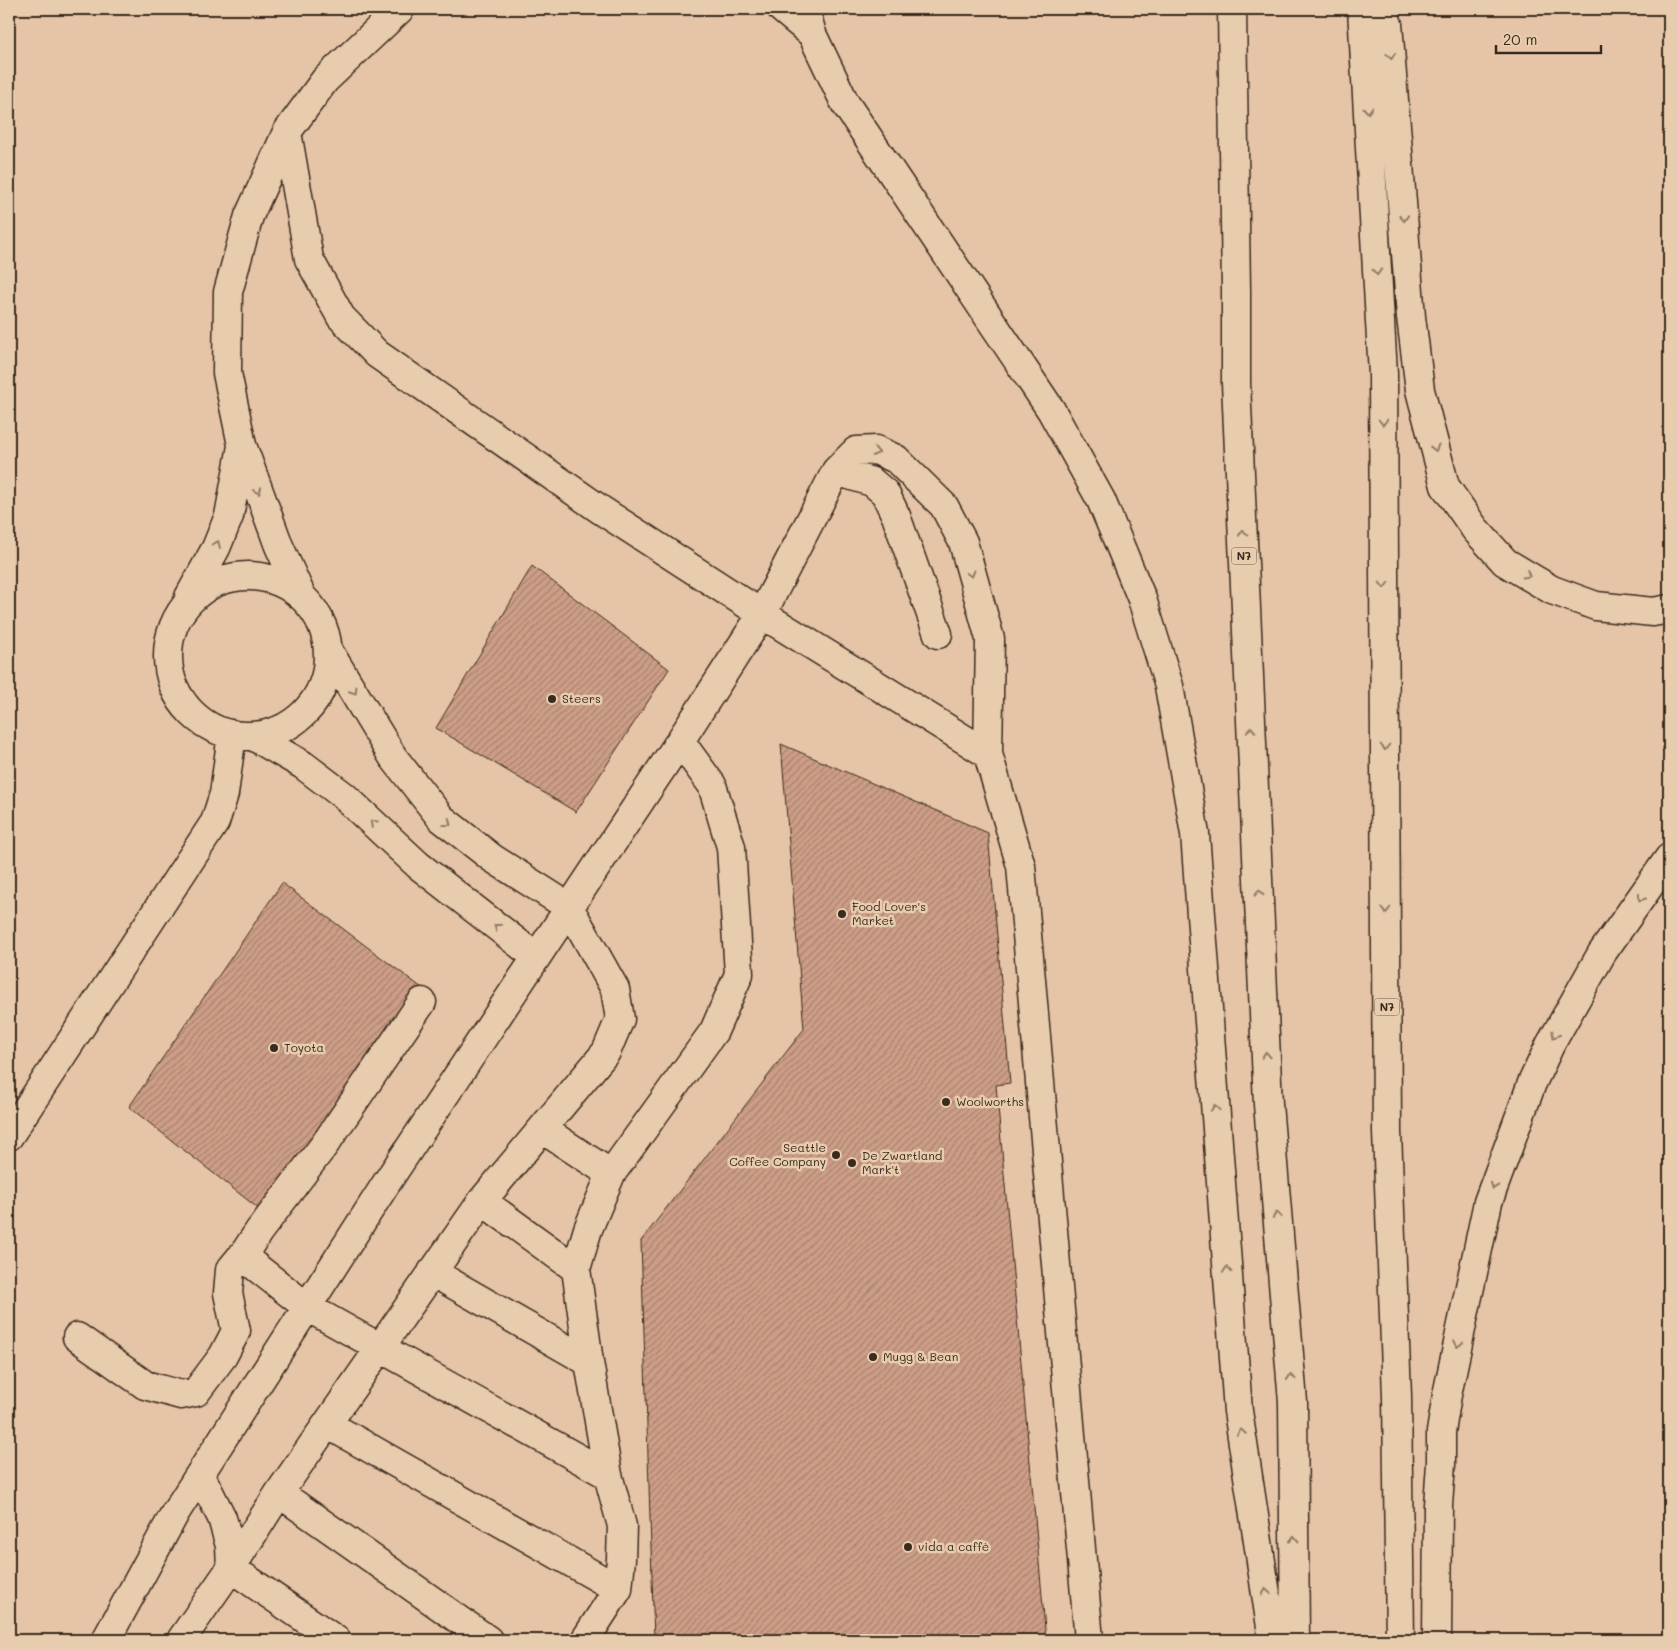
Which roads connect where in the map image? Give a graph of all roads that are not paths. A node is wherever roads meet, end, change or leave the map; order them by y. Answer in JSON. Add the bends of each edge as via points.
{"nodes":[{"id":1,"x":400,"y":9,"type":"edge"},
{"id":2,"x":782,"y":9,"type":"edge"},
{"id":3,"x":1232,"y":9,"type":"edge"},
{"id":4,"x":1362,"y":9,"type":"edge"},
{"id":5,"x":1382,"y":9,"type":"edge"},
{"id":6,"x":809,"y":21,"type":"edge"},
{"id":7,"x":287,"y":132,"type":"junction"},
{"id":8,"x":242,"y":445,"type":"junction"},
{"id":9,"x":836,"y":471,"type":"junction"},
{"id":10,"x":301,"y":594,"type":"junction"},
{"id":11,"x":186,"y":603,"type":"junction"},
{"id":12,"x":1669,"y":609,"type":"edge"},
{"id":13,"x":762,"y":614,"type":"junction"},
{"id":14,"x":938,"y":634,"type":"dead end"},
{"id":15,"x":328,"y":650,"type":"junction"},
{"id":16,"x":243,"y":735,"type":"junction"},
{"id":17,"x":680,"y":741,"type":"junction"},
{"id":18,"x":988,"y":754,"type":"junction"},
{"id":19,"x":1669,"y":858,"type":"edge"},
{"id":20,"x":569,"y":907,"type":"junction"},
{"id":21,"x":536,"y":957,"type":"junction"},
{"id":22,"x":422,"y":1002,"type":"dead end"},
{"id":23,"x":542,"y":1129,"type":"junction"},
{"id":24,"x":9,"y":1136,"type":"edge"},
{"id":25,"x":611,"y":1174,"type":"junction"},
{"id":26,"x":482,"y":1201,"type":"junction"},
{"id":27,"x":245,"y":1252,"type":"junction"},
{"id":28,"x":576,"y":1269,"type":"junction"},
{"id":29,"x":432,"y":1272,"type":"junction"},
{"id":30,"x":307,"y":1307,"type":"junction"},
{"id":31,"x":77,"y":1337,"type":"dead end"},
{"id":32,"x":380,"y":1347,"type":"junction"},
{"id":33,"x":588,"y":1362,"type":"junction"},
{"id":34,"x":327,"y":1424,"type":"junction"},
{"id":35,"x":200,"y":1474,"type":"junction"},
{"id":36,"x":608,"y":1475,"type":"junction"},
{"id":37,"x":279,"y":1493,"type":"junction"},
{"id":38,"x":232,"y":1568,"type":"junction"},
{"id":39,"x":618,"y":1589,"type":"junction"},
{"id":40,"x":106,"y":1640,"type":"edge"},
{"id":41,"x":181,"y":1640,"type":"edge"},
{"id":42,"x":336,"y":1640,"type":"edge"},
{"id":43,"x":488,"y":1640,"type":"edge"},
{"id":44,"x":585,"y":1640,"type":"edge"},
{"id":45,"x":1089,"y":1640,"type":"edge"},
{"id":46,"x":1273,"y":1640,"type":"edge"},
{"id":47,"x":1295,"y":1640,"type":"edge"},
{"id":48,"x":1400,"y":1640,"type":"edge"},
{"id":49,"x":1437,"y":1640,"type":"edge"}],
"edges":[{"from":1,"to":7,"type":"main road","via":[[325,80]]},
{"from":2,"to":6,"type":"main road"},
{"from":47,"to":3,"type":"main road","number":"N7","one_way":true,"via":[[1293,1402],[1268,1104],[1236,383]]},
{"from":4,"to":48,"type":"main road","number":"N7","one_way":true,"via":[[1383,374],[1387,1132],[1397,1396]]},
{"from":5,"to":12,"type":"main road","one_way":true,"via":[[1388,24],[1411,317],[1420,390],[1444,486],[1474,529],[1505,562],[1552,590],[1596,606],[1653,612]]},
{"from":46,"to":6,"type":"main road","one_way":true,"via":[[1238,1411],[1195,834],[1169,686],[1142,599],[1096,492],[1051,410],[845,102]]},
{"from":7,"to":8,"type":"main road","via":[[249,216],[228,292],[227,374]]},
{"from":7,"to":13,"type":"main road","via":[[309,259],[341,317],[377,354],[601,510]]},
{"from":8,"to":10,"type":"main road","one_way":true,"via":[[276,538]]},
{"from":11,"to":8,"type":"main road","one_way":true,"via":[[216,548],[229,516]]},
{"from":9,"to":13,"type":"main road"},
{"from":9,"to":14,"type":"main road","via":[[872,482],[885,493]]},
{"from":9,"to":18,"type":"main road","one_way":true,"via":[[856,451],[876,450],[896,459],[944,506],[963,542],[990,639]]},
{"from":10,"to":11,"type":"main road","via":[[283,583],[242,575],[221,579]]},
{"from":10,"to":15,"type":"main road","via":[[315,610],[324,629]]},
{"from":11,"to":16,"type":"main road","via":[[168,640],[171,682],[195,717],[212,728]]},
{"from":13,"to":17,"type":"main road"},
{"from":13,"to":18,"type":"main road"},
{"from":15,"to":16,"type":"main road","via":[[323,684],[309,708],[274,732]]},
{"from":15,"to":20,"type":"main road","one_way":true,"via":[[393,757],[441,818],[492,858]]},
{"from":21,"to":16,"type":"main road","one_way":true,"via":[[418,865],[344,796],[303,765]]},
{"from":16,"to":24,"type":"main road","via":[[214,822]]},
{"from":17,"to":20,"type":"main road"},
{"from":17,"to":25,"type":"main road","via":[[712,785],[731,847],[739,974],[714,1032]]},
{"from":18,"to":45,"type":"main road","via":[[1021,866]]},
{"from":19,"to":49,"type":"main road","one_way":true,"via":[[1602,953],[1559,1028],[1532,1083],[1488,1202],[1441,1432]]},
{"from":20,"to":21,"type":"main road"},
{"from":20,"to":23,"type":"main road","via":[[615,989],[620,1019],[606,1052]]},
{"from":21,"to":30,"type":"main road"},
{"from":22,"to":27,"type":"main road","via":[[325,1144]]},
{"from":23,"to":25,"type":"main road"},
{"from":23,"to":26,"type":"main road"},
{"from":25,"to":28,"type":"main road","via":[[588,1229]]},
{"from":26,"to":28,"type":"main road"},
{"from":26,"to":29,"type":"main road"},
{"from":27,"to":30,"type":"main road","via":[[251,1262]]},
{"from":27,"to":31,"type":"main road","via":[[230,1270],[228,1293],[236,1331],[223,1356],[196,1392],[181,1395],[144,1385]]},
{"from":28,"to":33,"type":"main road"},
{"from":29,"to":32,"type":"main road"},
{"from":29,"to":33,"type":"main road"},
{"from":30,"to":32,"type":"main road"},
{"from":30,"to":35,"type":"main road"},
{"from":32,"to":34,"type":"main road"},
{"from":32,"to":36,"type":"main road"},
{"from":33,"to":36,"type":"main road"},
{"from":34,"to":37,"type":"main road"},
{"from":34,"to":39,"type":"main road"},
{"from":35,"to":38,"type":"main road","via":[[222,1518]]},
{"from":35,"to":40,"type":"main road","via":[[174,1513]]},
{"from":36,"to":39,"type":"main road","via":[[622,1526]]},
{"from":37,"to":38,"type":"main road"},
{"from":37,"to":43,"type":"main road"},
{"from":38,"to":41,"type":"main road"},
{"from":38,"to":42,"type":"main road"},
{"from":39,"to":44,"type":"main road"}]}
